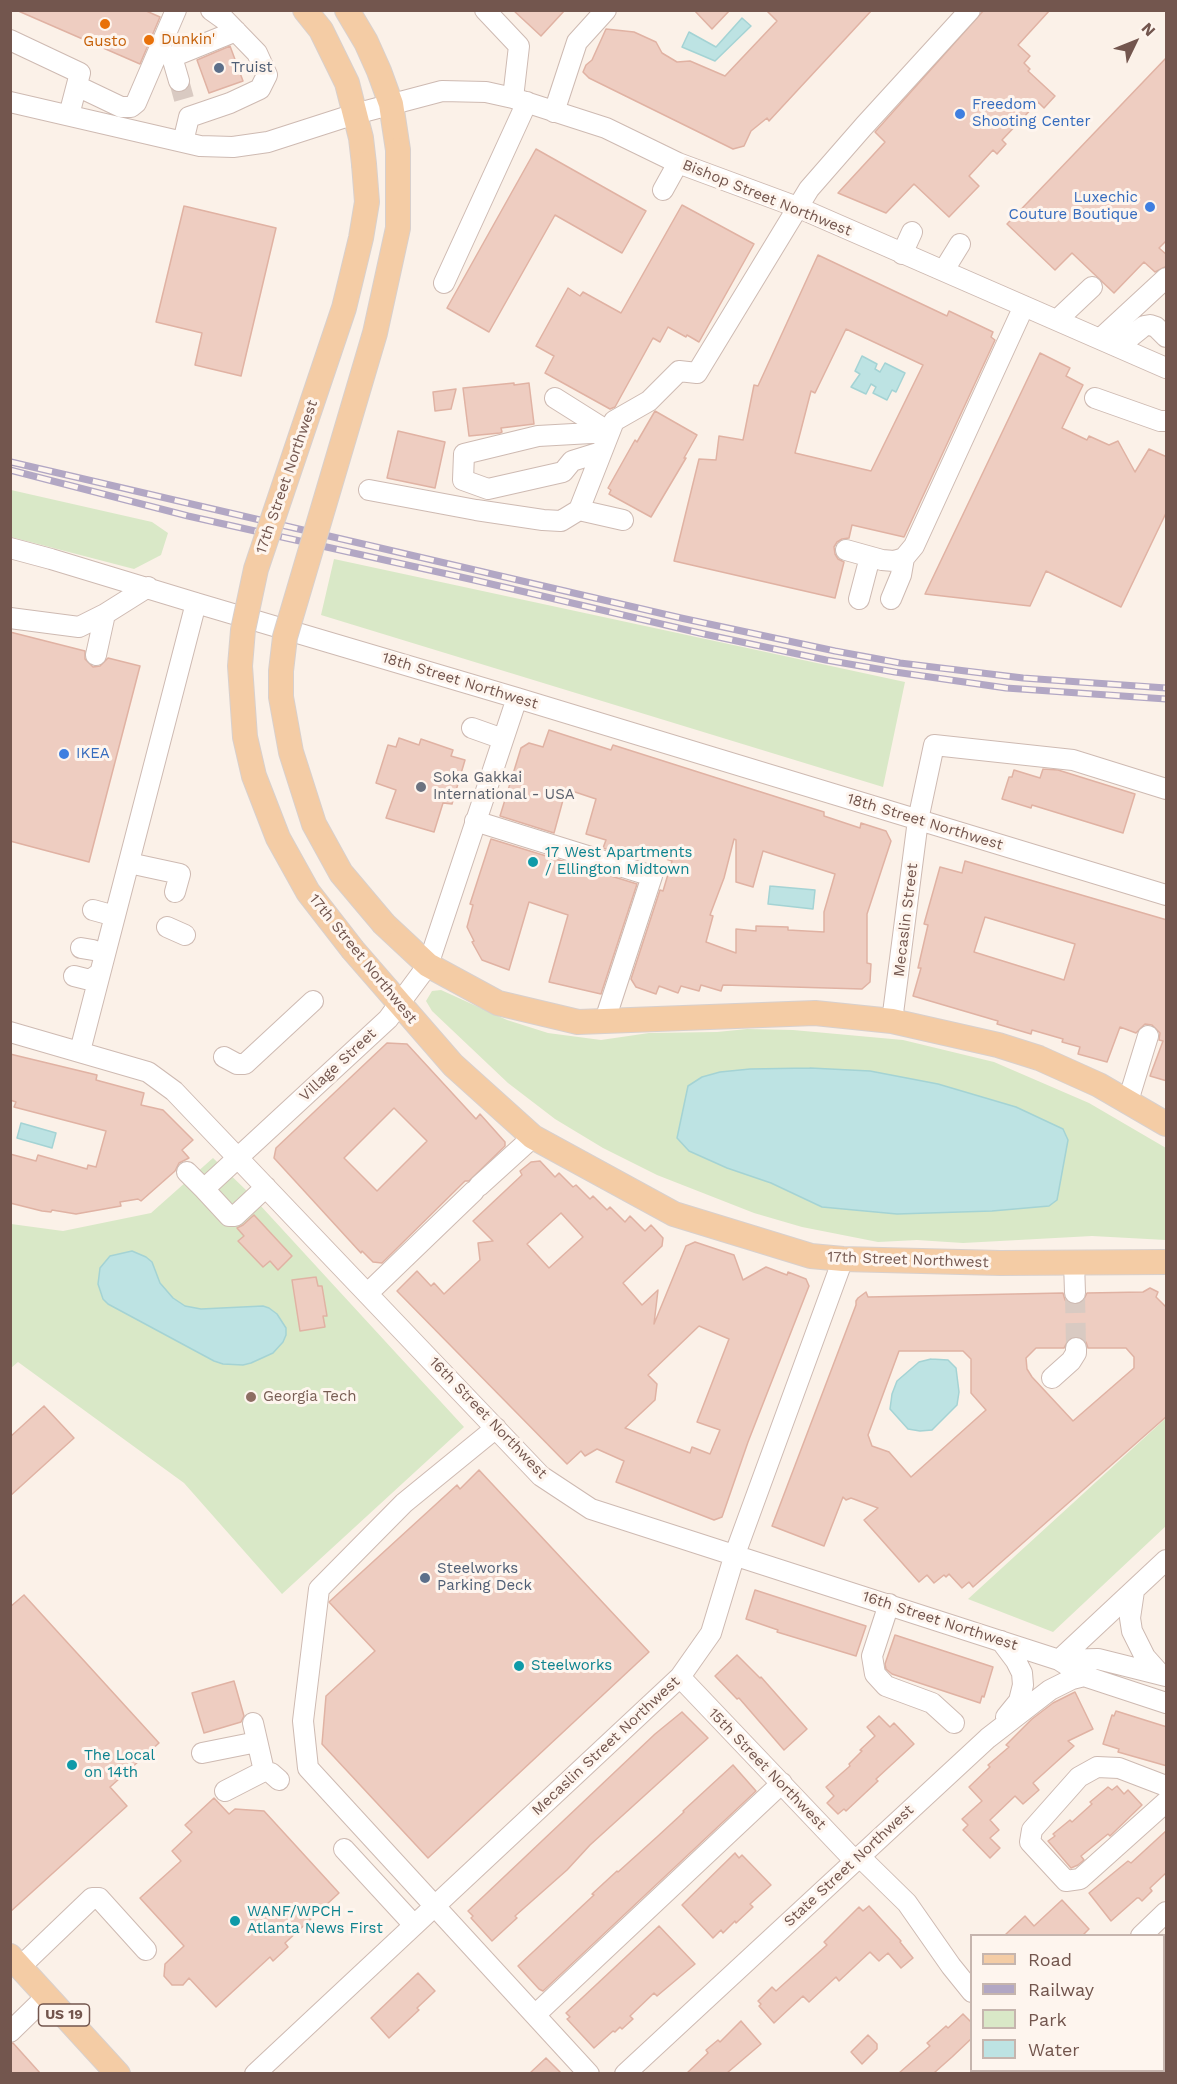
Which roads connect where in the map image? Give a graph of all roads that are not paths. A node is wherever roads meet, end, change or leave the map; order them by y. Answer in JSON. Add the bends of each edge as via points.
{"nodes":[{"id":1,"x":176,"y":10,"type":"edge"},
{"id":2,"x":211,"y":10,"type":"edge"},
{"id":3,"x":305,"y":10,"type":"edge"},
{"id":4,"x":347,"y":10,"type":"edge"},
{"id":5,"x":484,"y":10,"type":"edge"},
{"id":6,"x":606,"y":10,"type":"edge"},
{"id":7,"x":970,"y":10,"type":"edge"},
{"id":8,"x":236,"y":31,"type":"junction"},
{"id":9,"x":10,"y":40,"type":"edge"},
{"id":10,"x":77,"y":86,"type":"junction"},
{"id":11,"x":184,"y":99,"type":"junction"},
{"id":12,"x":520,"y":100,"type":"junction"},
{"id":13,"x":10,"y":102,"type":"edge"},
{"id":14,"x":391,"y":104,"type":"junction"},
{"id":15,"x":554,"y":112,"type":"junction"},
{"id":16,"x":355,"y":114,"type":"junction"},
{"id":17,"x":69,"y":115,"type":"junction"},
{"id":18,"x":183,"y":142,"type":"junction"},
{"id":19,"x":678,"y":163,"type":"junction"},
{"id":20,"x":663,"y":190,"type":"dead end"},
{"id":21,"x":796,"y":207,"type":"junction"},
{"id":22,"x":912,"y":232,"type":"dead end"},
{"id":23,"x":960,"y":244,"type":"dead end"},
{"id":24,"x":902,"y":254,"type":"junction"},
{"id":25,"x":944,"y":270,"type":"junction"},
{"id":26,"x":1167,"y":278,"type":"edge"},
{"id":27,"x":444,"y":283,"type":"dead end"},
{"id":28,"x":1092,"y":287,"type":"dead end"},
{"id":29,"x":1024,"y":306,"type":"junction"},
{"id":30,"x":1058,"y":320,"type":"junction"},
{"id":31,"x":1167,"y":337,"type":"edge"},
{"id":32,"x":1109,"y":343,"type":"junction"},
{"id":33,"x":1163,"y":362,"type":"edge"},
{"id":34,"x":555,"y":398,"type":"dead end"},
{"id":35,"x":1095,"y":398,"type":"dead end"},
{"id":36,"x":1167,"y":421,"type":"edge"},
{"id":37,"x":609,"y":432,"type":"junction"},
{"id":38,"x":601,"y":452,"type":"junction"},
{"id":39,"x":369,"y":490,"type":"dead end"},
{"id":40,"x":579,"y":510,"type":"junction"},
{"id":41,"x":622,"y":520,"type":"dead end"},
{"id":42,"x":10,"y":548,"type":"edge"},
{"id":43,"x":846,"y":550,"type":"dead end"},
{"id":44,"x":870,"y":557,"type":"junction"},
{"id":45,"x":904,"y":558,"type":"junction"},
{"id":46,"x":148,"y":587,"type":"junction"},
{"id":47,"x":860,"y":599,"type":"dead end"},
{"id":48,"x":891,"y":599,"type":"dead end"},
{"id":49,"x":196,"y":603,"type":"junction"},
{"id":50,"x":105,"y":614,"type":"junction"},
{"id":51,"x":10,"y":618,"type":"edge"},
{"id":52,"x":96,"y":655,"type":"dead end"},
{"id":53,"x":517,"y":698,"type":"junction"},
{"id":54,"x":472,"y":728,"type":"dead end"},
{"id":55,"x":503,"y":739,"type":"junction"},
{"id":56,"x":1167,"y":789,"type":"edge"},
{"id":57,"x":918,"y":819,"type":"junction"},
{"id":58,"x":475,"y":821,"type":"junction"},
{"id":59,"x":129,"y":863,"type":"junction"},
{"id":60,"x":176,"y":892,"type":"dead end"},
{"id":61,"x":1167,"y":895,"type":"edge"},
{"id":62,"x":93,"y":910,"type":"dead end"},
{"id":63,"x":115,"y":916,"type":"junction"},
{"id":64,"x":428,"y":965,"type":"junction"},
{"id":65,"x":100,"y":973,"type":"junction"},
{"id":66,"x":74,"y":976,"type":"dead end"},
{"id":67,"x":313,"y":1001,"type":"dead end"},
{"id":68,"x":399,"y":1004,"type":"junction"},
{"id":69,"x":605,"y":1020,"type":"junction"},
{"id":70,"x":892,"y":1021,"type":"junction"},
{"id":71,"x":10,"y":1032,"type":"edge"},
{"id":72,"x":1148,"y":1036,"type":"dead end"},
{"id":73,"x":80,"y":1051,"type":"junction"},
{"id":74,"x":224,"y":1057,"type":"dead end"},
{"id":75,"x":1128,"y":1101,"type":"junction"},
{"id":76,"x":1167,"y":1124,"type":"edge"},
{"id":77,"x":533,"y":1137,"type":"junction"},
{"id":78,"x":239,"y":1158,"type":"junction"},
{"id":79,"x":187,"y":1172,"type":"dead end"},
{"id":80,"x":266,"y":1187,"type":"junction"},
{"id":81,"x":204,"y":1188,"type":"junction"},
{"id":82,"x":843,"y":1259,"type":"junction"},
{"id":83,"x":1074,"y":1262,"type":"junction"},
{"id":84,"x":1167,"y":1262,"type":"edge"},
{"id":85,"x":368,"y":1293,"type":"junction"},
{"id":86,"x":1075,"y":1293,"type":"tunnel mouth"},
{"id":87,"x":1076,"y":1348,"type":"tunnel mouth"},
{"id":88,"x":1052,"y":1378,"type":"dead end"},
{"id":89,"x":496,"y":1428,"type":"junction"},
{"id":90,"x":735,"y":1554,"type":"junction"},
{"id":91,"x":1167,"y":1560,"type":"edge"},
{"id":92,"x":1134,"y":1591,"type":"junction"},
{"id":93,"x":889,"y":1604,"type":"junction"},
{"id":94,"x":1001,"y":1641,"type":"junction"},
{"id":95,"x":1059,"y":1660,"type":"junction"},
{"id":96,"x":1084,"y":1676,"type":"junction"},
{"id":97,"x":1164,"y":1676,"type":"edge"},
{"id":98,"x":680,"y":1677,"type":"junction"},
{"id":99,"x":1167,"y":1702,"type":"edge"},
{"id":100,"x":954,"y":1723,"type":"dead end"},
{"id":101,"x":988,"y":1738,"type":"junction"},
{"id":102,"x":202,"y":1754,"type":"dead end"},
{"id":103,"x":782,"y":1783,"type":"junction"},
{"id":104,"x":1167,"y":1786,"type":"edge"},
{"id":105,"x":225,"y":1791,"type":"dead end"},
{"id":106,"x":1167,"y":1802,"type":"edge"},
{"id":107,"x":344,"y":1849,"type":"dead end"},
{"id":108,"x":856,"y":1858,"type":"junction"},
{"id":109,"x":434,"y":1905,"type":"junction"},
{"id":110,"x":1167,"y":1912,"type":"edge"},
{"id":111,"x":414,"y":1925,"type":"junction"},
{"id":112,"x":1142,"y":1934,"type":"edge"},
{"id":113,"x":146,"y":1950,"type":"dead end"},
{"id":114,"x":15,"y":1961,"type":"edge"},
{"id":115,"x":970,"y":1990,"type":"edge"},
{"id":116,"x":47,"y":1996,"type":"junction"},
{"id":117,"x":535,"y":2015,"type":"junction"},
{"id":118,"x":14,"y":2020,"type":"edge"},
{"id":119,"x":266,"y":2069,"type":"edge"},
{"id":120,"x":118,"y":2073,"type":"edge"},
{"id":121,"x":589,"y":2073,"type":"edge"},
{"id":122,"x":625,"y":2073,"type":"edge"}],
"edges":[{"from":1,"to":10,"type":"street","via":[[136,103],[121,106]]},
{"from":2,"to":8,"type":"street"},
{"from":3,"to":16,"type":"main road","name":"17th Street Northwest","via":[[321,30],[344,75]]},
{"from":4,"to":14,"type":"main road","via":[[380,71]]},
{"from":5,"to":12,"type":"street","via":[[519,46]]},
{"from":6,"to":15,"type":"street","via":[[577,42]]},
{"from":7,"to":21,"type":"street"},
{"from":8,"to":11,"type":"street","via":[[172,57]]},
{"from":8,"to":11,"type":"street","via":[[257,53],[267,75],[260,89],[230,103]]},
{"from":9,"to":10,"type":"street","via":[[80,73]]},
{"from":10,"to":17,"type":"street"},
{"from":11,"to":18,"type":"street"},
{"from":12,"to":14,"type":"street","name":"Bishop Street Northwest","via":[[486,92],[442,92]]},
{"from":12,"to":15,"type":"street","name":"Bishop Street Northwest"},
{"from":12,"to":27,"type":"street"},
{"from":13,"to":17,"type":"street","name":"Bishop Street Northwest"},
{"from":14,"to":16,"type":"street","name":"Bishop Street Northwest"},
{"from":14,"to":64,"type":"main road","bridge":true,"via":[[398,150],[398,228],[375,333],[285,637],[281,697],[291,752],[314,824],[341,873],[384,924]]},
{"from":15,"to":19,"type":"street","name":"Bishop Street Northwest","via":[[606,129]]},
{"from":16,"to":18,"type":"street","name":"Bishop Street Northwest","via":[[268,142],[233,147]]},
{"from":16,"to":68,"type":"main road","name":"17th Street Northwest","bridge":true,"via":[[367,202],[361,238],[347,296],[256,569],[240,666],[245,737],[254,776],[278,838],[308,892]]},
{"from":17,"to":18,"type":"street","name":"Bishop Street Northwest"},
{"from":19,"to":20,"type":"street"},
{"from":19,"to":21,"type":"street","name":"Bishop Street Northwest"},
{"from":21,"to":24,"type":"street","name":"Bishop Street Northwest"},
{"from":21,"to":37,"type":"street","via":[[697,373],[680,371],[649,401],[614,421]]},
{"from":22,"to":24,"type":"street"},
{"from":23,"to":25,"type":"street"},
{"from":24,"to":25,"type":"street","name":"Bishop Street Northwest"},
{"from":25,"to":29,"type":"street","name":"Bishop Street Northwest"},
{"from":26,"to":32,"type":"street"},
{"from":28,"to":30,"type":"street"},
{"from":29,"to":30,"type":"street","name":"Bishop Street Northwest"},
{"from":29,"to":45,"type":"street","via":[[926,523]]},
{"from":30,"to":32,"type":"street","name":"Bishop Street Northwest"},
{"from":31,"to":32,"type":"street","via":[[1150,324]]},
{"from":32,"to":33,"type":"street","name":"Bishop Street Northwest"},
{"from":34,"to":37,"type":"street"},
{"from":35,"to":36,"type":"street"},
{"from":37,"to":38,"type":"street"},
{"from":37,"to":38,"type":"street","via":[[538,436],[464,454],[463,480],[488,489],[563,472],[572,461]]},
{"from":38,"to":40,"type":"street"},
{"from":39,"to":40,"type":"street","via":[[543,520],[561,521]]},
{"from":40,"to":41,"type":"street"},
{"from":42,"to":46,"type":"street","name":"18th Street Northwest"},
{"from":43,"to":44,"type":"street"},
{"from":44,"to":45,"type":"street","via":[[894,561]]},
{"from":44,"to":47,"type":"street"},
{"from":45,"to":48,"type":"street"},
{"from":46,"to":49,"type":"street","name":"18th Street Northwest"},
{"from":46,"to":50,"type":"street"},
{"from":49,"to":53,"type":"street","name":"18th Street Northwest","via":[[345,655]]},
{"from":49,"to":59,"type":"street"},
{"from":50,"to":51,"type":"street","via":[[79,627]]},
{"from":50,"to":52,"type":"street"},
{"from":53,"to":55,"type":"street","name":"Village Street"},
{"from":53,"to":57,"type":"street","name":"18th Street Northwest"},
{"from":54,"to":55,"type":"street"},
{"from":55,"to":58,"type":"street","name":"Village Street"},
{"from":56,"to":57,"type":"street","name":"Mecaslin Street","via":[[1073,760],[934,745]]},
{"from":57,"to":61,"type":"street","name":"18th Street Northwest"},
{"from":57,"to":70,"type":"street","name":"Mecaslin Street"},
{"from":58,"to":64,"type":"street","name":"Village Street"},
{"from":58,"to":69,"type":"street","via":[[652,876]]},
{"from":59,"to":60,"type":"street","via":[[180,874]]},
{"from":59,"to":63,"type":"street"},
{"from":62,"to":63,"type":"street"},
{"from":63,"to":65,"type":"street"},
{"from":64,"to":68,"type":"street","name":"Village Street"},
{"from":64,"to":69,"type":"main road","via":[[498,1003],[579,1022]]},
{"from":65,"to":66,"type":"street","via":[[90,980]]},
{"from":65,"to":73,"type":"street"},
{"from":67,"to":74,"type":"street","via":[[245,1064]]},
{"from":68,"to":77,"type":"main road","name":"17th Street Northwest","via":[[453,1065]]},
{"from":68,"to":78,"type":"street","name":"Village Street","via":[[388,1019]]},
{"from":69,"to":70,"type":"main road","via":[[815,1014]]},
{"from":70,"to":75,"type":"main road","via":[[1038,1058]]},
{"from":71,"to":73,"type":"street","name":"16th Street Northwest"},
{"from":72,"to":75,"type":"street"},
{"from":73,"to":78,"type":"street","name":"16th Street Northwest","via":[[148,1072],[174,1091]]},
{"from":75,"to":76,"type":"main road"},
{"from":77,"to":82,"type":"main road","name":"17th Street Northwest","via":[[674,1214],[811,1256]]},
{"from":77,"to":85,"type":"street"},
{"from":78,"to":80,"type":"street","name":"16th Street Northwest"},
{"from":78,"to":81,"type":"street","name":"Village Street"},
{"from":79,"to":81,"type":"street"},
{"from":80,"to":81,"type":"street","via":[[235,1216],[229,1216]]},
{"from":80,"to":85,"type":"street","name":"16th Street Northwest"},
{"from":82,"to":83,"type":"main road","name":"17th Street Northwest"},
{"from":82,"to":90,"type":"street","name":"Mecaslin Street Northwest"},
{"from":83,"to":84,"type":"main road","name":"17th Street Northwest"},
{"from":83,"to":86,"type":"street"},
{"from":85,"to":89,"type":"street","name":"16th Street Northwest"},
{"from":87,"to":88,"type":"street","via":[[1071,1361]]},
{"from":89,"to":90,"type":"street","name":"16th Street Northwest","via":[[541,1476],[591,1509]]},
{"from":89,"to":109,"type":"street","via":[[404,1503],[319,1589],[303,1721],[308,1768]]},
{"from":90,"to":93,"type":"street","name":"16th Street Northwest"},
{"from":90,"to":98,"type":"street","name":"Mecaslin Street Northwest","via":[[711,1633]]},
{"from":91,"to":92,"type":"street"},
{"from":92,"to":95,"type":"street"},
{"from":92,"to":97,"type":"street","via":[[1132,1630],[1145,1657]]},
{"from":93,"to":94,"type":"street","name":"16th Street Northwest"},
{"from":93,"to":100,"type":"street","via":[[872,1656],[875,1674],[886,1686],[932,1703]]},
{"from":94,"to":95,"type":"street","name":"16th Street Northwest"},
{"from":94,"to":101,"type":"street","via":[[1022,1673],[1022,1693],[1014,1709]]},
{"from":95,"to":96,"type":"street","name":"16th Street Northwest"},
{"from":95,"to":97,"type":"street","name":"16th Street Northwest","via":[[1098,1659]]},
{"from":96,"to":99,"type":"street","name":"16th Street Northwest"},
{"from":96,"to":101,"type":"street","name":"State Street Northwest","via":[[1050,1690]]},
{"from":98,"to":103,"type":"street","name":"15th Street Northwest"},
{"from":98,"to":109,"type":"street","name":"Mecaslin Street Northwest"},
{"from":101,"to":108,"type":"street","name":"State Street Northwest"},
{"from":102,"to":105,"type":"street","via":[[255,1732],[271,1776]]},
{"from":103,"to":108,"type":"street","name":"15th Street Northwest"},
{"from":103,"to":117,"type":"street"},
{"from":104,"to":106,"type":"street","via":[[1119,1768],[1097,1767],[1080,1777],[1064,1794],[1032,1830],[1029,1842],[1066,1881],[1080,1879]]},
{"from":107,"to":111,"type":"street"},
{"from":108,"to":115,"type":"street","name":"15th Street Northwest","via":[[907,1903]]},
{"from":108,"to":122,"type":"street","name":"State Street Northwest"},
{"from":109,"to":111,"type":"street","name":"Mecaslin Street Northwest"},
{"from":109,"to":117,"type":"street"},
{"from":110,"to":112,"type":"street"},
{"from":111,"to":119,"type":"street","name":"Mecaslin Street Northwest","via":[[300,2044]]},
{"from":113,"to":114,"type":"street","via":[[99,1898],[92,1898]]},
{"from":114,"to":116,"type":"main road","number":"US 19"},
{"from":116,"to":118,"type":"street"},
{"from":116,"to":120,"type":"main road","number":"US 19"},
{"from":117,"to":121,"type":"street"}]}
